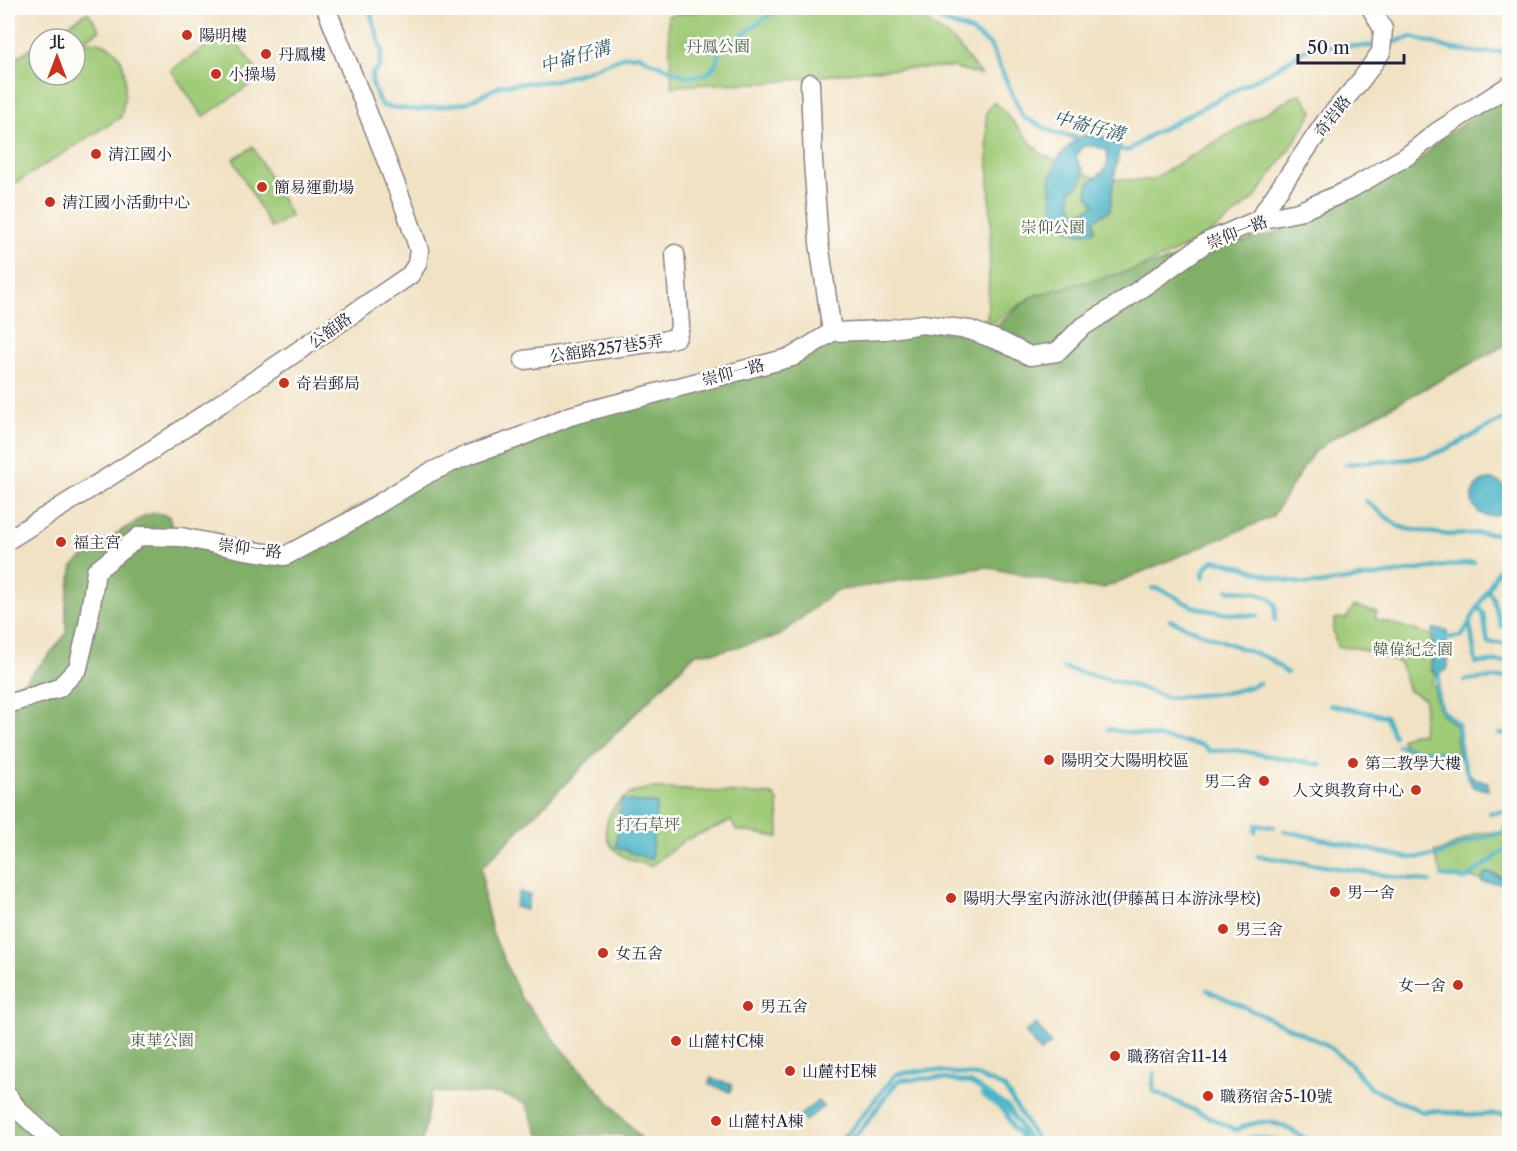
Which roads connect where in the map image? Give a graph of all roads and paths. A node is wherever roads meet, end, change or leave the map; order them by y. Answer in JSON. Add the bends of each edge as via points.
{"nodes":[{"id":1,"x":326,"y":8,"type":"edge"},
{"id":2,"x":1371,"y":8,"type":"edge"},
{"id":3,"x":810,"y":83,"type":"dead end"},
{"id":4,"x":1509,"y":85,"type":"edge"},
{"id":5,"x":1258,"y":220,"type":"junction"},
{"id":6,"x":675,"y":254,"type":"dead end"},
{"id":7,"x":832,"y":332,"type":"junction"},
{"id":8,"x":524,"y":360,"type":"dead end"},
{"id":9,"x":8,"y":540,"type":"edge"},
{"id":10,"x":8,"y":704,"type":"edge"},
{"id":11,"x":8,"y":1096,"type":"edge"},
{"id":12,"x":56,"y":1143,"type":"edge"}],
"edges":[{"from":1,"to":9,"type":"street","name":"公舘路","via":[[419,250],[411,275],[155,448]]},
{"from":2,"to":5,"type":"street","name":"奇岩路","via":[[1383,29],[1381,52],[1326,121]]},
{"from":3,"to":7,"type":"street","via":[[819,243]]},
{"from":4,"to":5,"type":"street","name":"崇仰一路","via":[[1407,156],[1347,191],[1298,212]]},
{"from":5,"to":7,"type":"street","name":"崇仰一路","via":[[1207,242],[1081,328],[1057,352],[1030,356],[970,330],[922,324]]},
{"from":6,"to":8,"type":"street","name":"公舘路257巷5弄","via":[[680,326],[677,337]]},
{"from":7,"to":10,"type":"street","name":"崇仰一路","via":[[792,357],[570,416],[468,455],[429,473],[285,556],[181,537],[140,536],[96,571],[78,668],[59,688]]},
{"from":11,"to":12,"type":"street","via":[[19,1111]]}]}
